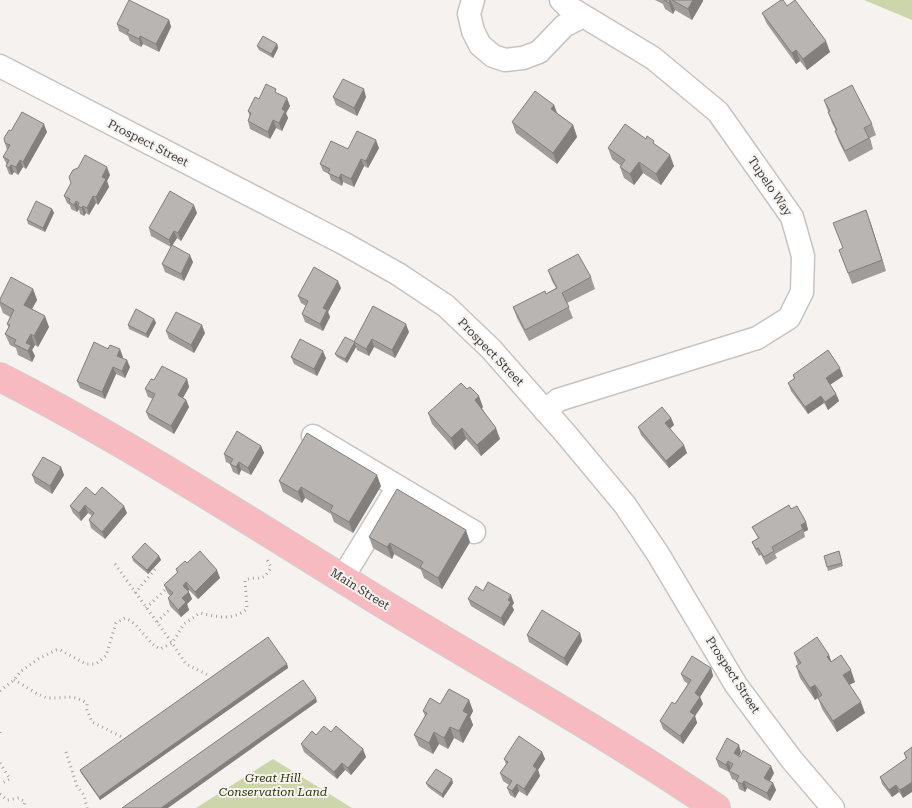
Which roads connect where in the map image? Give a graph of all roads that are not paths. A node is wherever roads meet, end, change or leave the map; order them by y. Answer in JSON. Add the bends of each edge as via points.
{"nodes":[{"id":1,"x":473,"y":0,"type":"edge"},
{"id":2,"x":561,"y":0,"type":"edge"},
{"id":3,"x":583,"y":16,"type":"junction"},
{"id":4,"x":0,"y":66,"type":"edge"},
{"id":5,"x":0,"y":377,"type":"edge"},
{"id":6,"x":545,"y":411,"type":"junction"},
{"id":7,"x":313,"y":436,"type":"edge"},
{"id":8,"x":398,"y":487,"type":"junction"},
{"id":9,"x":474,"y":532,"type":"dead end"},
{"id":10,"x":343,"y":578,"type":"junction"},
{"id":11,"x":716,"y":808,"type":"edge"},
{"id":12,"x":833,"y":808,"type":"edge"}],
"edges":[{"from":1,"to":3,"type":"street","via":[[469,14],[480,45],[493,56],[505,60],[539,52],[564,26]]},
{"from":2,"to":3,"type":"street","name":"Tupelo Way"},
{"from":3,"to":6,"type":"street","name":"Tupelo Way","via":[[653,58],[718,112],[792,217],[803,256],[802,292],[789,318],[757,338],[558,400]]},
{"from":4,"to":6,"type":"street","name":"Prospect Street","via":[[398,274],[446,306],[491,349]]},
{"from":5,"to":10,"type":"main road","name":"Main Street","via":[[131,448]]},
{"from":6,"to":12,"type":"street","name":"Prospect Street","via":[[625,505],[736,685]]},
{"from":7,"to":8,"type":"street"},
{"from":8,"to":9,"type":"street"},
{"from":8,"to":10,"type":"street"},
{"from":10,"to":11,"type":"main road","name":"Main Street","via":[[615,742]]}]}
